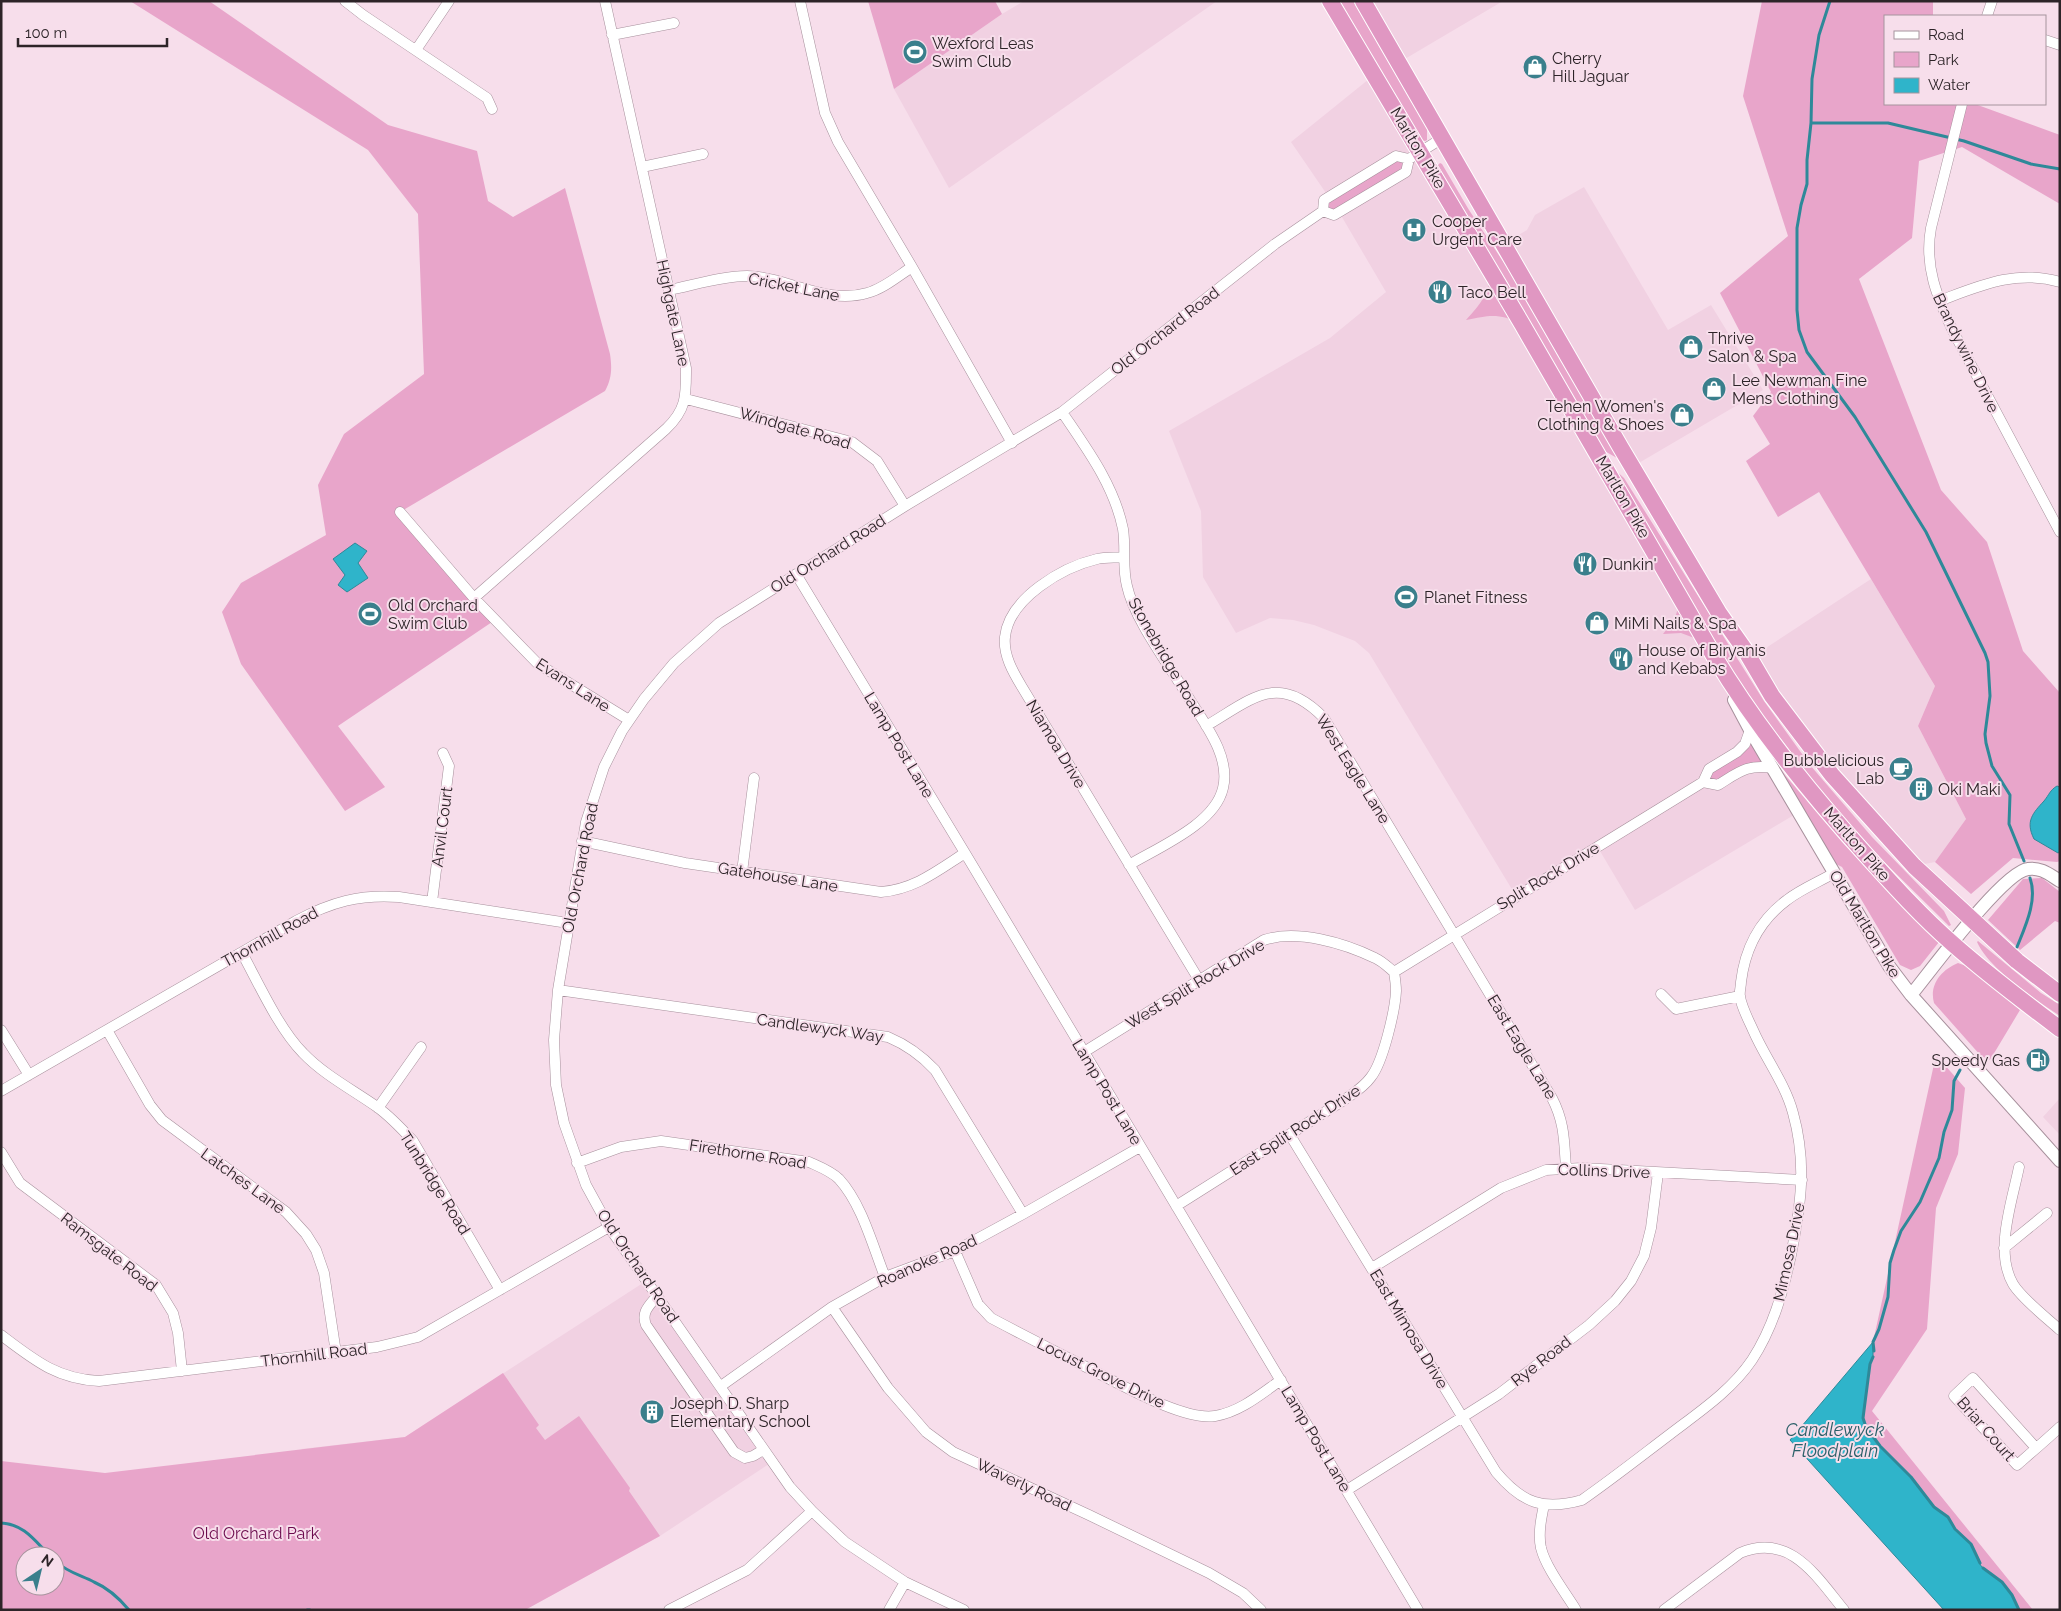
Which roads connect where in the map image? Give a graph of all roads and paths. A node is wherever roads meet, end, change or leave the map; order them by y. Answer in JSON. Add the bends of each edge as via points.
{"nodes":[{"id":1,"x":345,"y":1,"type":"edge"},
{"id":2,"x":449,"y":1,"type":"edge"},
{"id":3,"x":605,"y":1,"type":"edge"},
{"id":4,"x":800,"y":1,"type":"edge"},
{"id":5,"x":1330,"y":1,"type":"edge"},
{"id":6,"x":1363,"y":1,"type":"edge"},
{"id":7,"x":1992,"y":1,"type":"edge"},
{"id":8,"x":1987,"y":15,"type":"edge"},
{"id":9,"x":674,"y":23,"type":"dead end"},
{"id":10,"x":612,"y":34,"type":"junction"},
{"id":11,"x":2046,"y":40,"type":"edge"},
{"id":12,"x":2060,"y":44,"type":"edge"},
{"id":13,"x":416,"y":50,"type":"junction"},
{"id":14,"x":1962,"y":105,"type":"edge"},
{"id":15,"x":492,"y":109,"type":"dead end"},
{"id":16,"x":1441,"y":139,"type":"junction"},
{"id":17,"x":703,"y":154,"type":"dead end"},
{"id":18,"x":1415,"y":156,"type":"junction"},
{"id":19,"x":642,"y":166,"type":"junction"},
{"id":20,"x":1324,"y":211,"type":"junction"},
{"id":21,"x":912,"y":266,"type":"junction"},
{"id":22,"x":2060,"y":282,"type":"edge"},
{"id":23,"x":669,"y":290,"type":"junction"},
{"id":24,"x":1939,"y":301,"type":"junction"},
{"id":25,"x":686,"y":399,"type":"junction"},
{"id":26,"x":1062,"y":412,"type":"junction"},
{"id":27,"x":1012,"y":443,"type":"junction"},
{"id":28,"x":1596,"y":452,"type":"junction"},
{"id":29,"x":1641,"y":482,"type":"junction"},
{"id":30,"x":905,"y":506,"type":"junction"},
{"id":31,"x":400,"y":512,"type":"dead end"},
{"id":32,"x":2060,"y":532,"type":"edge"},
{"id":33,"x":1124,"y":557,"type":"junction"},
{"id":34,"x":796,"y":574,"type":"junction"},
{"id":35,"x":474,"y":598,"type":"junction"},
{"id":36,"x":1714,"y":656,"type":"junction"},
{"id":37,"x":630,"y":720,"type":"junction"},
{"id":38,"x":1206,"y":726,"type":"junction"},
{"id":39,"x":1750,"y":730,"type":"junction"},
{"id":40,"x":443,"y":753,"type":"dead end"},
{"id":41,"x":1773,"y":768,"type":"junction"},
{"id":42,"x":754,"y":778,"type":"dead end"},
{"id":43,"x":1703,"y":782,"type":"junction"},
{"id":44,"x":582,"y":841,"type":"junction"},
{"id":45,"x":965,"y":853,"type":"junction"},
{"id":46,"x":1129,"y":865,"type":"junction"},
{"id":47,"x":742,"y":872,"type":"junction"},
{"id":48,"x":1834,"y":873,"type":"junction"},
{"id":49,"x":2060,"y":881,"type":"edge"},
{"id":50,"x":432,"y":902,"type":"junction"},
{"id":51,"x":1971,"y":919,"type":"junction"},
{"id":52,"x":568,"y":923,"type":"junction"},
{"id":53,"x":1454,"y":934,"type":"junction"},
{"id":54,"x":1952,"y":943,"type":"junction"},
{"id":55,"x":242,"y":953,"type":"junction"},
{"id":56,"x":1394,"y":972,"type":"junction"},
{"id":57,"x":1199,"y":980,"type":"junction"},
{"id":58,"x":558,"y":990,"type":"junction"},
{"id":59,"x":1661,"y":994,"type":"dead end"},
{"id":60,"x":2060,"y":994,"type":"edge"},
{"id":61,"x":1911,"y":995,"type":"junction"},
{"id":62,"x":1740,"y":996,"type":"junction"},
{"id":63,"x":2060,"y":1029,"type":"edge"},
{"id":64,"x":1,"y":1030,"type":"edge"},
{"id":65,"x":107,"y":1030,"type":"junction"},
{"id":66,"x":421,"y":1047,"type":"dead end"},
{"id":67,"x":1084,"y":1052,"type":"junction"},
{"id":68,"x":29,"y":1075,"type":"junction"},
{"id":69,"x":1,"y":1091,"type":"edge"},
{"id":70,"x":378,"y":1108,"type":"junction"},
{"id":71,"x":1290,"y":1135,"type":"junction"},
{"id":72,"x":1140,"y":1147,"type":"junction"},
{"id":73,"x":1,"y":1152,"type":"edge"},
{"id":74,"x":2060,"y":1161,"type":"edge"},
{"id":75,"x":578,"y":1163,"type":"junction"},
{"id":76,"x":2019,"y":1167,"type":"dead end"},
{"id":77,"x":1566,"y":1168,"type":"junction"},
{"id":78,"x":1658,"y":1173,"type":"junction"},
{"id":79,"x":1802,"y":1180,"type":"junction"},
{"id":80,"x":1176,"y":1206,"type":"junction"},
{"id":81,"x":2047,"y":1213,"type":"dead end"},
{"id":82,"x":1023,"y":1214,"type":"junction"},
{"id":83,"x":609,"y":1227,"type":"junction"},
{"id":84,"x":2004,"y":1248,"type":"junction"},
{"id":85,"x":955,"y":1250,"type":"junction"},
{"id":86,"x":1372,"y":1268,"type":"junction"},
{"id":87,"x":885,"y":1277,"type":"junction"},
{"id":88,"x":500,"y":1290,"type":"junction"},
{"id":89,"x":657,"y":1296,"type":"junction"},
{"id":90,"x":832,"y":1307,"type":"junction"},
{"id":91,"x":2060,"y":1330,"type":"edge"},
{"id":92,"x":1,"y":1335,"type":"edge"},
{"id":93,"x":336,"y":1353,"type":"junction"},
{"id":94,"x":182,"y":1371,"type":"junction"},
{"id":95,"x":1281,"y":1380,"type":"junction"},
{"id":96,"x":721,"y":1386,"type":"junction"},
{"id":97,"x":1462,"y":1417,"type":"junction"},
{"id":98,"x":2060,"y":1427,"type":"edge"},
{"id":99,"x":2036,"y":1448,"type":"junction"},
{"id":100,"x":763,"y":1450,"type":"junction"},
{"id":101,"x":1347,"y":1490,"type":"junction"},
{"id":102,"x":1544,"y":1506,"type":"junction"},
{"id":103,"x":812,"y":1511,"type":"junction"},
{"id":104,"x":905,"y":1582,"type":"junction"},
{"id":105,"x":669,"y":1610,"type":"edge"},
{"id":106,"x":889,"y":1610,"type":"edge"},
{"id":107,"x":964,"y":1610,"type":"edge"},
{"id":108,"x":1261,"y":1610,"type":"edge"},
{"id":109,"x":1418,"y":1610,"type":"edge"},
{"id":110,"x":1576,"y":1610,"type":"edge"},
{"id":111,"x":1664,"y":1610,"type":"edge"},
{"id":112,"x":1844,"y":1610,"type":"edge"}],
"edges":[{"from":1,"to":13,"type":"street"},
{"from":2,"to":13,"type":"street"},
{"from":3,"to":10,"type":"street","name":"Highgate Lane"},
{"from":4,"to":21,"type":"street","via":[[825,113],[838,142]]},
{"from":5,"to":18,"type":"highway","name":"Marlton Pike"},
{"from":6,"to":16,"type":"highway","name":"Marlton Pike"},
{"from":7,"to":8,"type":"street"},
{"from":9,"to":10,"type":"street"},
{"from":10,"to":19,"type":"street","name":"Highgate Lane"},
{"from":11,"to":12,"type":"street"},
{"from":13,"to":15,"type":"street","via":[[487,98]]},
{"from":14,"to":24,"type":"street","name":"Brandywine Drive","via":[[1929,237],[1930,268]]},
{"from":16,"to":18,"type":"street","name":"Old Orchard Road"},
{"from":16,"to":29,"type":"highway","name":"Marlton Pike"},
{"from":17,"to":19,"type":"street"},
{"from":18,"to":20,"type":"street","name":"Old Orchard Road","via":[[1406,172],[1334,215]]},
{"from":18,"to":20,"type":"street","name":"Old Orchard Road","via":[[1396,156],[1371,171],[1324,200]]},
{"from":18,"to":28,"type":"highway","name":"Marlton Pike"},
{"from":19,"to":23,"type":"street","name":"Highgate Lane"},
{"from":20,"to":26,"type":"street","name":"Old Orchard Road","via":[[1275,244]]},
{"from":21,"to":23,"type":"street","name":"Cricket Lane","via":[[884,285],[854,296],[838,296],[747,276]]},
{"from":21,"to":27,"type":"street"},
{"from":22,"to":24,"type":"street","via":[[2021,276],[1994,281]]},
{"from":23,"to":25,"type":"street","name":"Highgate Lane","via":[[686,368]]},
{"from":24,"to":32,"type":"street","name":"Brandywine Drive"},
{"from":25,"to":30,"type":"street","name":"Windgate Road","via":[[852,442],[877,461]]},
{"from":25,"to":35,"type":"street","name":"Highgate Lane","via":[[678,416],[666,429]]},
{"from":26,"to":27,"type":"street","name":"Old Orchard Road"},
{"from":26,"to":33,"type":"street","name":"Stonebridge Road","via":[[1111,492],[1123,530]]},
{"from":27,"to":30,"type":"street","name":"Old Orchard Road"},
{"from":28,"to":29,"type":"highway","via":[[1622,463]]},
{"from":28,"to":36,"type":"highway","name":"Marlton Pike"},
{"from":29,"to":51,"type":"highway","name":"Marlton Pike","via":[[1719,614],[1772,696],[1815,753],[1914,866]]},
{"from":30,"to":34,"type":"street","name":"Old Orchard Road"},
{"from":31,"to":35,"type":"street","name":"Evans Lane"},
{"from":33,"to":38,"type":"street","name":"Stonebridge Road","via":[[1126,586],[1138,614]]},
{"from":33,"to":46,"type":"street","name":"Niamoa Drive","via":[[1078,565],[1026,596],[1008,622],[1004,638],[1006,653],[1018,681]]},
{"from":34,"to":37,"type":"street","name":"Old Orchard Road","via":[[719,623],[700,639],[654,686]]},
{"from":34,"to":45,"type":"street","name":"Lamp Post Lane"},
{"from":35,"to":37,"type":"street","name":"Evans Lane","via":[[538,664]]},
{"from":36,"to":39,"type":"street","name":"Old Marlton Pike"},
{"from":36,"to":54,"type":"highway","name":"Marlton Pike","via":[[1772,742],[1830,815],[1908,901]]},
{"from":37,"to":44,"type":"street","name":"Old Orchard Road","via":[[597,784]]},
{"from":38,"to":46,"type":"street","name":"Stonebridge Road","via":[[1223,758],[1223,788],[1218,802],[1198,824]]},
{"from":38,"to":53,"type":"street","name":"West Eagle Lane","via":[[1260,694],[1277,692],[1310,703],[1324,718]]},
{"from":39,"to":41,"type":"street","name":"Old Marlton Pike"},
{"from":39,"to":43,"type":"street","name":"Split Rock Drive","via":[[1737,752],[1709,769]]},
{"from":40,"to":50,"type":"street","name":"Anvil Court","via":[[449,766]]},
{"from":41,"to":43,"type":"street","name":"Split Rock Drive","via":[[1746,768],[1718,785]]},
{"from":41,"to":48,"type":"street","name":"Old Marlton Pike"},
{"from":42,"to":47,"type":"street"},
{"from":43,"to":53,"type":"street","name":"Split Rock Drive"},
{"from":44,"to":47,"type":"street","name":"Gatehouse Lane"},
{"from":44,"to":52,"type":"street","name":"Old Orchard Road"},
{"from":45,"to":47,"type":"street","name":"Gatehouse Lane","via":[[914,885],[881,892]]},
{"from":45,"to":67,"type":"street","name":"Lamp Post Lane"},
{"from":46,"to":57,"type":"street","name":"Niamoa Drive"},
{"from":48,"to":61,"type":"street","name":"Old Marlton Pike","via":[[1889,966]]},
{"from":48,"to":62,"type":"street","name":"Mimosa Drive","via":[[1788,899],[1761,926],[1746,957]]},
{"from":49,"to":51,"type":"street","via":[[2041,870],[2023,870]]},
{"from":50,"to":52,"type":"street","name":"Thornhill Road"},
{"from":50,"to":55,"type":"street","name":"Thornhill Road","via":[[381,896],[349,898],[305,916]]},
{"from":51,"to":54,"type":"street"},
{"from":51,"to":60,"type":"highway","name":"Marlton Pike"},
{"from":52,"to":58,"type":"street","name":"Old Orchard Road"},
{"from":53,"to":56,"type":"street","name":"Split Rock Drive"},
{"from":53,"to":77,"type":"street","name":"East Eagle Lane","via":[[1559,1112],[1564,1129]]},
{"from":54,"to":61,"type":"street"},
{"from":54,"to":63,"type":"highway","name":"Marlton Pike"},
{"from":55,"to":65,"type":"street","name":"Thornhill Road"},
{"from":55,"to":70,"type":"street","name":"Tunbridge Road","via":[[286,1031],[302,1052]]},
{"from":56,"to":57,"type":"street","name":"West Split Rock Drive","via":[[1376,958],[1332,943],[1292,935],[1264,940]]},
{"from":56,"to":71,"type":"street","name":"East Split Rock Drive","via":[[1396,991],[1392,1015],[1382,1057],[1372,1077]]},
{"from":57,"to":67,"type":"street","name":"West Split Rock Drive"},
{"from":58,"to":75,"type":"street","name":"Old Orchard Road","via":[[554,1040],[556,1085],[564,1124]]},
{"from":58,"to":82,"type":"street","name":"Candlewyck Way","via":[[888,1037],[907,1046],[936,1070]]},
{"from":59,"to":62,"type":"street","via":[[1676,1009]]},
{"from":61,"to":74,"type":"street","name":"Old Marlton Pike"},
{"from":62,"to":79,"type":"street","name":"Mimosa Drive","via":[[1793,1112],[1800,1145]]},
{"from":64,"to":68,"type":"street"},
{"from":65,"to":68,"type":"street","name":"Thornhill Road"},
{"from":65,"to":93,"type":"street","name":"Latches Lane","via":[[162,1120],[286,1212],[306,1234],[324,1273]]},
{"from":66,"to":70,"type":"street"},
{"from":67,"to":72,"type":"street","name":"Lamp Post Lane"},
{"from":68,"to":69,"type":"street","name":"Thornhill Road"},
{"from":70,"to":88,"type":"street","name":"Tunbridge Road","via":[[413,1141]]},
{"from":71,"to":80,"type":"street","name":"East Split Rock Drive"},
{"from":71,"to":86,"type":"street","name":"East Mimosa Drive"},
{"from":72,"to":80,"type":"street","name":"Lamp Post Lane"},
{"from":72,"to":82,"type":"street","name":"Roanoke Road"},
{"from":73,"to":94,"type":"street","name":"Ramsgate Road","via":[[20,1183],[156,1285],[173,1313]]},
{"from":75,"to":83,"type":"street","name":"Old Orchard Road"},
{"from":75,"to":87,"type":"street","name":"Firethorne Road","via":[[621,1147],[661,1141],[809,1162],[838,1178],[849,1193]]},
{"from":76,"to":84,"type":"street"},
{"from":77,"to":78,"type":"street","name":"Collins Drive"},
{"from":77,"to":86,"type":"street","name":"Collins Drive","via":[[1546,1170],[1501,1188]]},
{"from":78,"to":79,"type":"street","name":"Collins Drive"},
{"from":78,"to":97,"type":"street","name":"Rye Road","via":[[1644,1256],[1631,1281],[1615,1301],[1506,1388]]},
{"from":79,"to":102,"type":"street","name":"Mimosa Drive","via":[[1800,1210],[1779,1304],[1764,1340],[1741,1374],[1713,1401],[1582,1500]]},
{"from":80,"to":95,"type":"street","name":"Lamp Post Lane"},
{"from":81,"to":84,"type":"street"},
{"from":82,"to":85,"type":"street","name":"Roanoke Road"},
{"from":83,"to":88,"type":"street","name":"Thornhill Road"},
{"from":83,"to":89,"type":"street","name":"Old Orchard Road"},
{"from":84,"to":91,"type":"street","via":[[2014,1285]]},
{"from":85,"to":87,"type":"street","name":"Roanoke Road"},
{"from":85,"to":95,"type":"street","name":"Locust Grove Drive","via":[[978,1304],[991,1318],[1169,1407],[1202,1417],[1216,1416],[1235,1411]]},
{"from":86,"to":97,"type":"street","name":"East Mimosa Drive"},
{"from":87,"to":90,"type":"street","name":"Roanoke Road"},
{"from":88,"to":93,"type":"street","name":"Thornhill Road","via":[[418,1337]]},
{"from":89,"to":96,"type":"street","name":"Old Orchard Road"},
{"from":89,"to":100,"type":"street","via":[[646,1309],[643,1317],[646,1325],[734,1452],[745,1458]]},
{"from":90,"to":96,"type":"street","name":"Roanoke Road"},
{"from":90,"to":108,"type":"street","name":"Waverly Road","via":[[888,1388],[926,1432],[953,1452],[1209,1573],[1244,1593]]},
{"from":92,"to":94,"type":"street","name":"Thornhill Road","via":[[38,1363],[73,1378],[99,1381]]},
{"from":93,"to":94,"type":"street","name":"Thornhill Road"},
{"from":95,"to":101,"type":"street","name":"Lamp Post Lane"},
{"from":96,"to":100,"type":"street","name":"Old Orchard Road"},
{"from":97,"to":101,"type":"street","name":"Rye Road"},
{"from":97,"to":102,"type":"street","name":"East Mimosa Drive","via":[[1509,1487],[1523,1498]]},
{"from":98,"to":99,"type":"street","name":"Briar Court"},
{"from":99,"to":99,"type":"street","name":"Briar Court","via":[[2017,1465],[1954,1396],[1973,1378]]},
{"from":100,"to":103,"type":"street","name":"Old Orchard Road"},
{"from":101,"to":109,"type":"street","name":"Lamp Post Lane"},
{"from":102,"to":110,"type":"street","via":[[1540,1535],[1542,1549]]},
{"from":103,"to":104,"type":"street","name":"Old Orchard Road","via":[[845,1542]]},
{"from":103,"to":105,"type":"street","via":[[747,1570]]},
{"from":104,"to":106,"type":"street"},
{"from":104,"to":107,"type":"street","name":"Old Orchard Road"},
{"from":111,"to":112,"type":"street","via":[[1740,1553],[1767,1547],[1796,1556]]}]}
